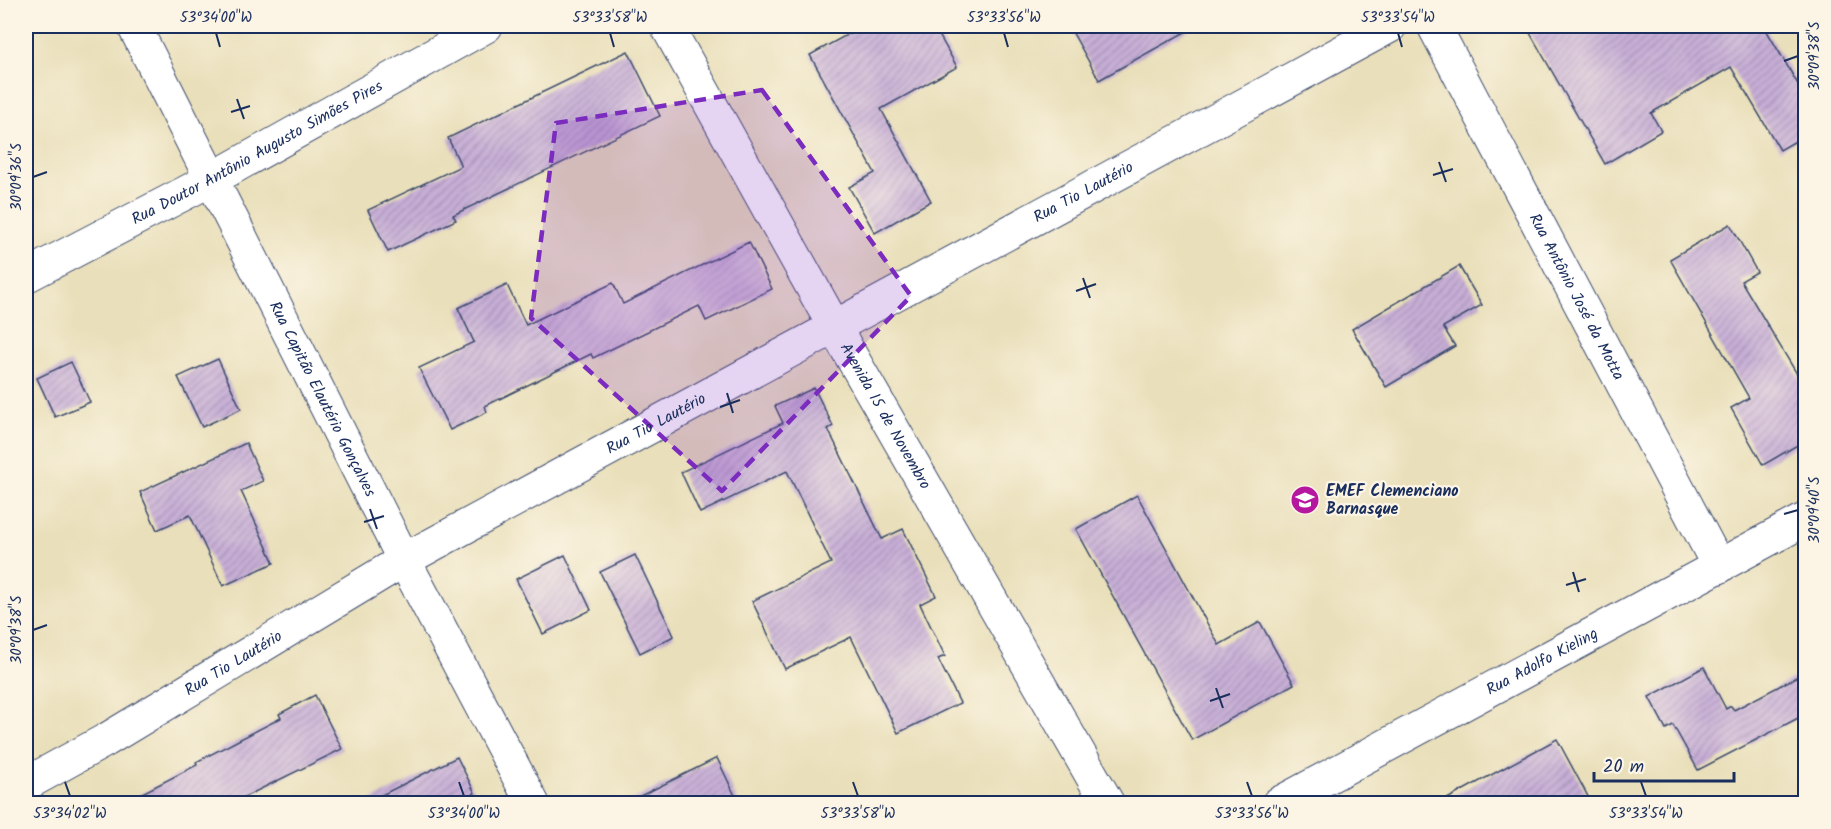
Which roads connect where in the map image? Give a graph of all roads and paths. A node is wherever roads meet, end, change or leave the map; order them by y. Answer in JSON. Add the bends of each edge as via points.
{"nodes":[{"id":1,"x":134,"y":26,"type":"edge"},
{"id":2,"x":486,"y":26,"type":"edge"},
{"id":3,"x":667,"y":26,"type":"edge"},
{"id":4,"x":1390,"y":26,"type":"edge"},
{"id":5,"x":1434,"y":26,"type":"edge"},
{"id":6,"x":213,"y":179,"type":"junction"},
{"id":7,"x":26,"y":276,"type":"edge"},
{"id":8,"x":835,"y":328,"type":"junction"},
{"id":9,"x":1806,"y":519,"type":"edge"},
{"id":10,"x":404,"y":560,"type":"junction"},
{"id":11,"x":1719,"y":567,"type":"junction"},
{"id":12,"x":26,"y":784,"type":"edge"},
{"id":13,"x":533,"y":804,"type":"edge"},
{"id":14,"x":1108,"y":804,"type":"edge"},
{"id":15,"x":1278,"y":804,"type":"edge"}],
"edges":[{"from":1,"to":6,"type":"street","name":"Rua Capitão Elautério Gonçalves"},
{"from":2,"to":6,"type":"street","name":"Rua Doutor Antônio Augusto Simões Pires"},
{"from":3,"to":8,"type":"street","name":"Avenida 15 de Novembro"},
{"from":4,"to":8,"type":"street","name":"Rua Tio Lautério"},
{"from":5,"to":11,"type":"street","name":"Rua Antônio José da Motta"},
{"from":6,"to":7,"type":"street","name":"Rua Doutor Antônio Augusto Simões Pires"},
{"from":6,"to":10,"type":"street","name":"Rua Capitão Elautério Gonçalves"},
{"from":8,"to":10,"type":"street","name":"Rua Tio Lautério"},
{"from":8,"to":14,"type":"street","name":"Avenida 15 de Novembro"},
{"from":9,"to":11,"type":"street","name":"Rua Adolfo Kieling"},
{"from":10,"to":12,"type":"street","name":"Rua Tio Lautério"},
{"from":10,"to":13,"type":"street","name":"Rua Capitão Elautério Gonçalves"},
{"from":11,"to":15,"type":"street","name":"Rua Adolfo Kieling"}]}
